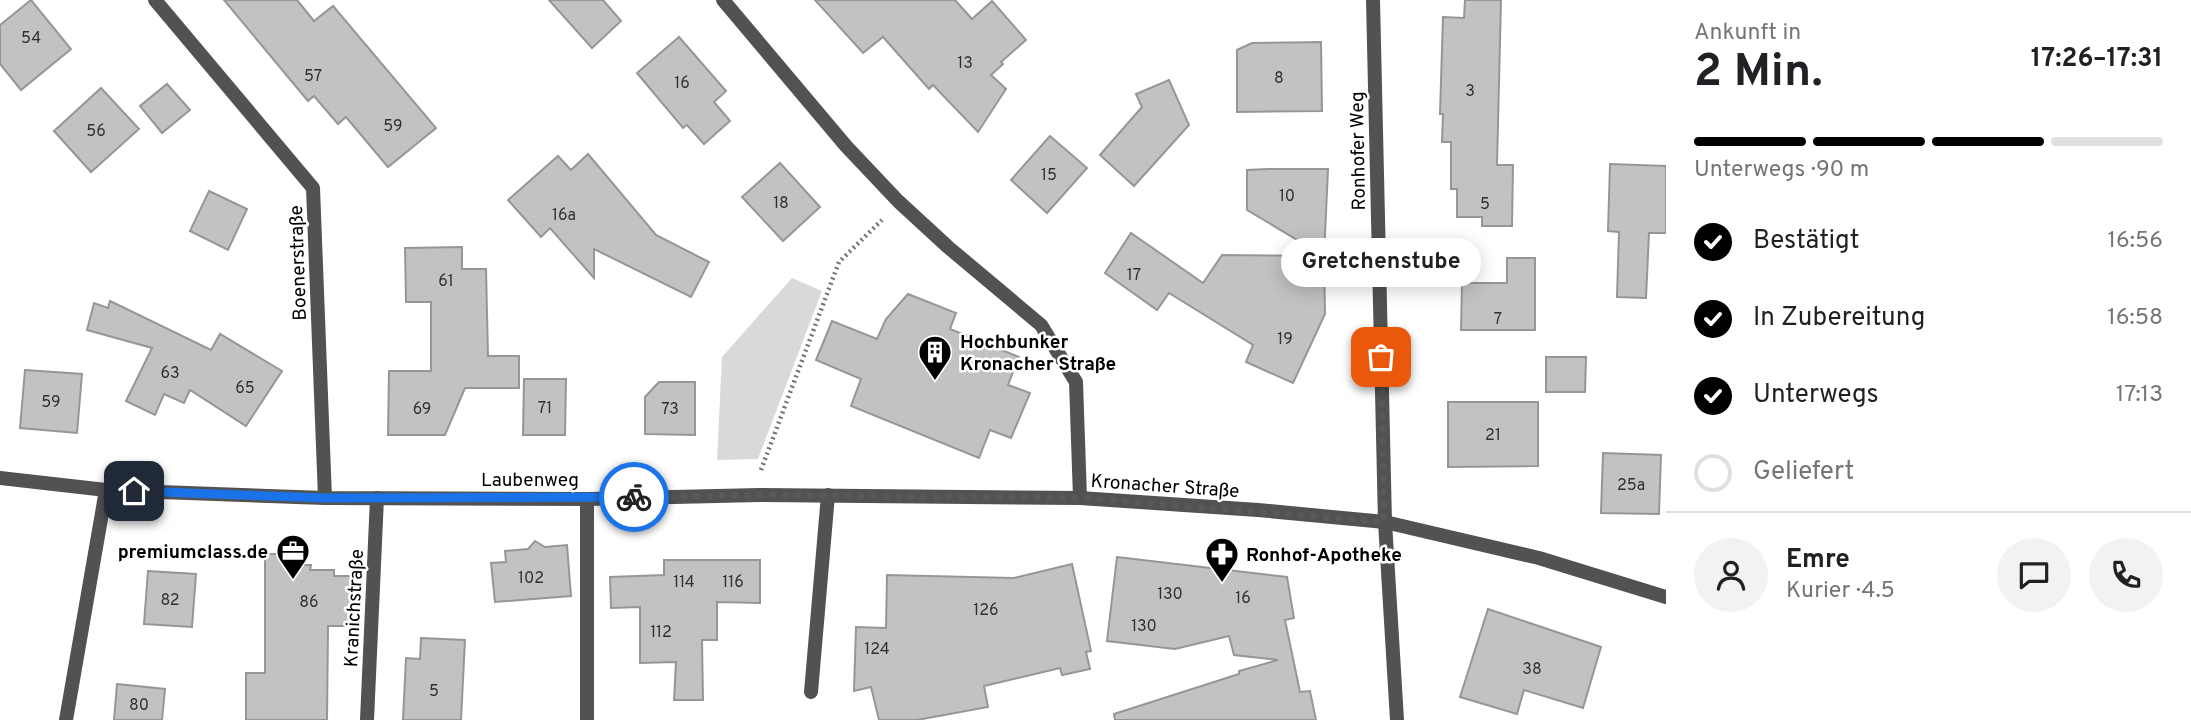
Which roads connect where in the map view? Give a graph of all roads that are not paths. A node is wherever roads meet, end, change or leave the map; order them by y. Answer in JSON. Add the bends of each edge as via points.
{"nodes":[{"id":1,"x":155,"y":0,"type":"edge"},
{"id":2,"x":723,"y":0,"type":"edge"},
{"id":3,"x":1373,"y":0,"type":"edge"},
{"id":4,"x":0,"y":478,"type":"edge"},
{"id":5,"x":107,"y":490,"type":"junction"},
{"id":6,"x":828,"y":495,"type":"junction"},
{"id":7,"x":325,"y":498,"type":"junction"},
{"id":8,"x":377,"y":498,"type":"junction"},
{"id":9,"x":1080,"y":498,"type":"junction"},
{"id":10,"x":587,"y":499,"type":"junction"},
{"id":11,"x":1384,"y":522,"type":"junction"},
{"id":12,"x":1666,"y":597,"type":"edge"},
{"id":13,"x":811,"y":692,"type":"dead end"},
{"id":14,"x":66,"y":720,"type":"edge"},
{"id":15,"x":367,"y":720,"type":"edge"},
{"id":16,"x":587,"y":720,"type":"edge"},
{"id":17,"x":1397,"y":720,"type":"edge"}],
"edges":[{"from":1,"to":7,"type":"street","name":"Boenerstraße","via":[[313,188]]},
{"from":2,"to":9,"type":"street","name":"Kronacher Straße","via":[[898,201],[1041,325],[1076,382]]},
{"from":3,"to":11,"type":"street","name":"Ronhofer Weg"},
{"from":4,"to":5,"type":"street","name":"Laubenweg"},
{"from":5,"to":7,"type":"street","name":"Laubenweg"},
{"from":5,"to":14,"type":"street"},
{"from":6,"to":9,"type":"street","name":"Laubenweg"},
{"from":6,"to":10,"type":"street","name":"Laubenweg"},
{"from":6,"to":13,"type":"street"},
{"from":7,"to":8,"type":"street","name":"Laubenweg"},
{"from":8,"to":10,"type":"street","name":"Laubenweg"},
{"from":8,"to":15,"type":"street","name":"Kranichstraße"},
{"from":9,"to":11,"type":"street","name":"Kronacher Straße"},
{"from":10,"to":16,"type":"street"},
{"from":11,"to":12,"type":"street","name":"Kronacher Straße","via":[[1539,558]]},
{"from":11,"to":17,"type":"street","name":"Ronhofer Weg"}]}
